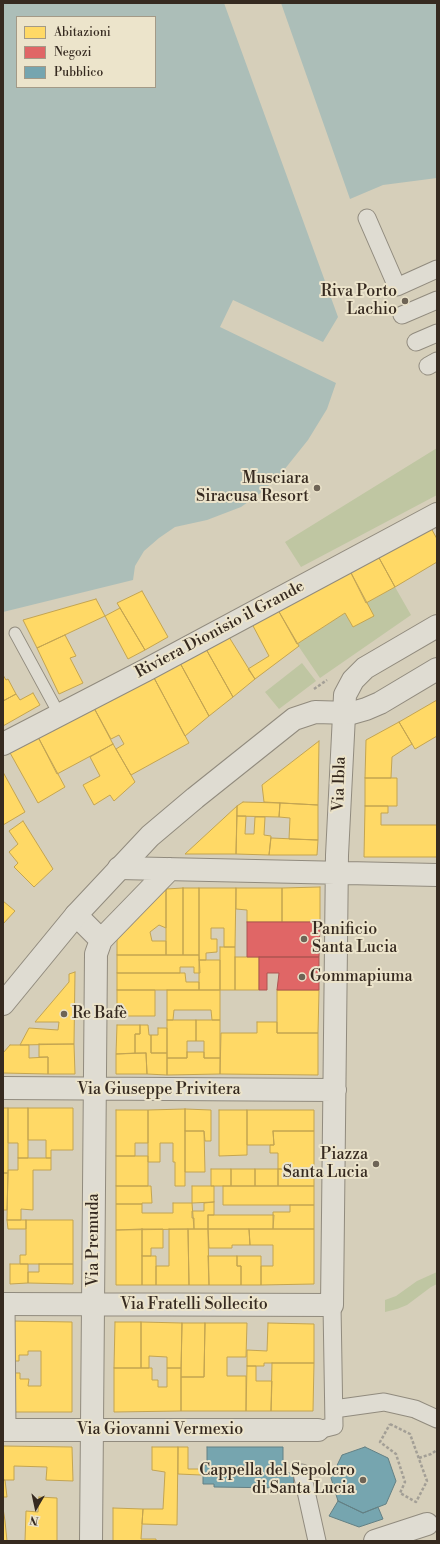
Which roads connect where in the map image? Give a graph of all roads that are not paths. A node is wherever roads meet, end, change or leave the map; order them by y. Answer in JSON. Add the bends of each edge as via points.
{"nodes":[{"id":1,"x":367,"y":218,"type":"dead end"},
{"id":2,"x":437,"y":270,"type":"edge"},
{"id":3,"x":437,"y":300,"type":"edge"},
{"id":4,"x":402,"y":315,"type":"dead end"},
{"id":5,"x":437,"y":333,"type":"edge"},
{"id":6,"x":416,"y":342,"type":"dead end"},
{"id":7,"x":437,"y":514,"type":"edge"},
{"id":8,"x":437,"y":626,"type":"edge"},
{"id":9,"x":15,"y":633,"type":"dead end"},
{"id":10,"x":437,"y":669,"type":"edge"},
{"id":11,"x":343,"y":713,"type":"junction"},
{"id":12,"x":59,"y":714,"type":"junction"},
{"id":13,"x":3,"y":744,"type":"edge"},
{"id":14,"x":331,"y":867,"type":"junction"},
{"id":15,"x":119,"y":868,"type":"junction"},
{"id":16,"x":170,"y":869,"type":"junction"},
{"id":17,"x":437,"y":875,"type":"edge"},
{"id":18,"x":76,"y":915,"type":"junction"},
{"id":19,"x":101,"y":940,"type":"junction"},
{"id":20,"x":3,"y":1004,"type":"edge"},
{"id":21,"x":3,"y":1088,"type":"edge"},
{"id":22,"x":95,"y":1089,"type":"junction"},
{"id":23,"x":325,"y":1090,"type":"junction"},
{"id":24,"x":4,"y":1304,"type":"edge"},
{"id":25,"x":93,"y":1304,"type":"junction"},
{"id":26,"x":323,"y":1305,"type":"junction"},
{"id":27,"x":334,"y":1409,"type":"junction"},
{"id":28,"x":437,"y":1419,"type":"edge"},
{"id":29,"x":5,"y":1430,"type":"edge"},
{"id":30,"x":92,"y":1430,"type":"junction"},
{"id":31,"x":318,"y":1430,"type":"joint"},
{"id":32,"x":302,"y":1473,"type":"dead end"},
{"id":33,"x":432,"y":1522,"type":"edge"},
{"id":34,"x":91,"y":1541,"type":"edge"},
{"id":35,"x":317,"y":1541,"type":"edge"},
{"id":36,"x":375,"y":1541,"type":"edge"}],
"edges":[{"from":1,"to":2,"type":"street","via":[[397,287]]},
{"from":3,"to":4,"type":"street"},
{"from":5,"to":6,"type":"street"},
{"from":7,"to":12,"type":"street","name":"Riviera Dionisio il Grande"},
{"from":8,"to":11,"type":"street","name":"Via Ibla","via":[[365,668],[353,680],[345,695]]},
{"from":9,"to":12,"type":"lane"},
{"from":10,"to":11,"type":"street","via":[[380,703],[352,713]]},
{"from":11,"to":14,"type":"street","name":"Via Ibla"},
{"from":11,"to":15,"type":"street","via":[[315,712],[294,719],[150,836]]},
{"from":12,"to":13,"type":"street","name":"Riviera Dionisio il Grande"},
{"from":14,"to":16,"type":"street"},
{"from":14,"to":17,"type":"street"},
{"from":14,"to":23,"type":"street","name":"Via Ibla"},
{"from":15,"to":16,"type":"street"},
{"from":15,"to":18,"type":"street"},
{"from":16,"to":19,"type":"street"},
{"from":18,"to":19,"type":"street"},
{"from":18,"to":20,"type":"street"},
{"from":19,"to":22,"type":"street","name":"Via Premuda","via":[[96,954]]},
{"from":21,"to":22,"type":"street","name":"Via Giuseppe Privitera"},
{"from":22,"to":23,"type":"street","name":"Via Giuseppe Privitera"},
{"from":22,"to":25,"type":"street","name":"Via Premuda"},
{"from":23,"to":26,"type":"street","name":"Via Ibla"},
{"from":24,"to":25,"type":"street","name":"Via Fratelli Sollecito"},
{"from":24,"to":29,"type":"street"},
{"from":25,"to":26,"type":"street","name":"Via Fratelli Sollecito"},
{"from":25,"to":30,"type":"street","name":"Via Premuda"},
{"from":26,"to":27,"type":"street"},
{"from":27,"to":28,"type":"street","via":[[384,1402],[414,1409]]},
{"from":27,"to":31,"type":"street","via":[[334,1426]]},
{"from":29,"to":30,"type":"street","name":"Via Giovanni Vermexio"},
{"from":30,"to":31,"type":"street","name":"Via Giovanni Vermexio"},
{"from":30,"to":34,"type":"street","name":"Via Premuda"},
{"from":32,"to":35,"type":"street"},
{"from":33,"to":36,"type":"street"}]}
